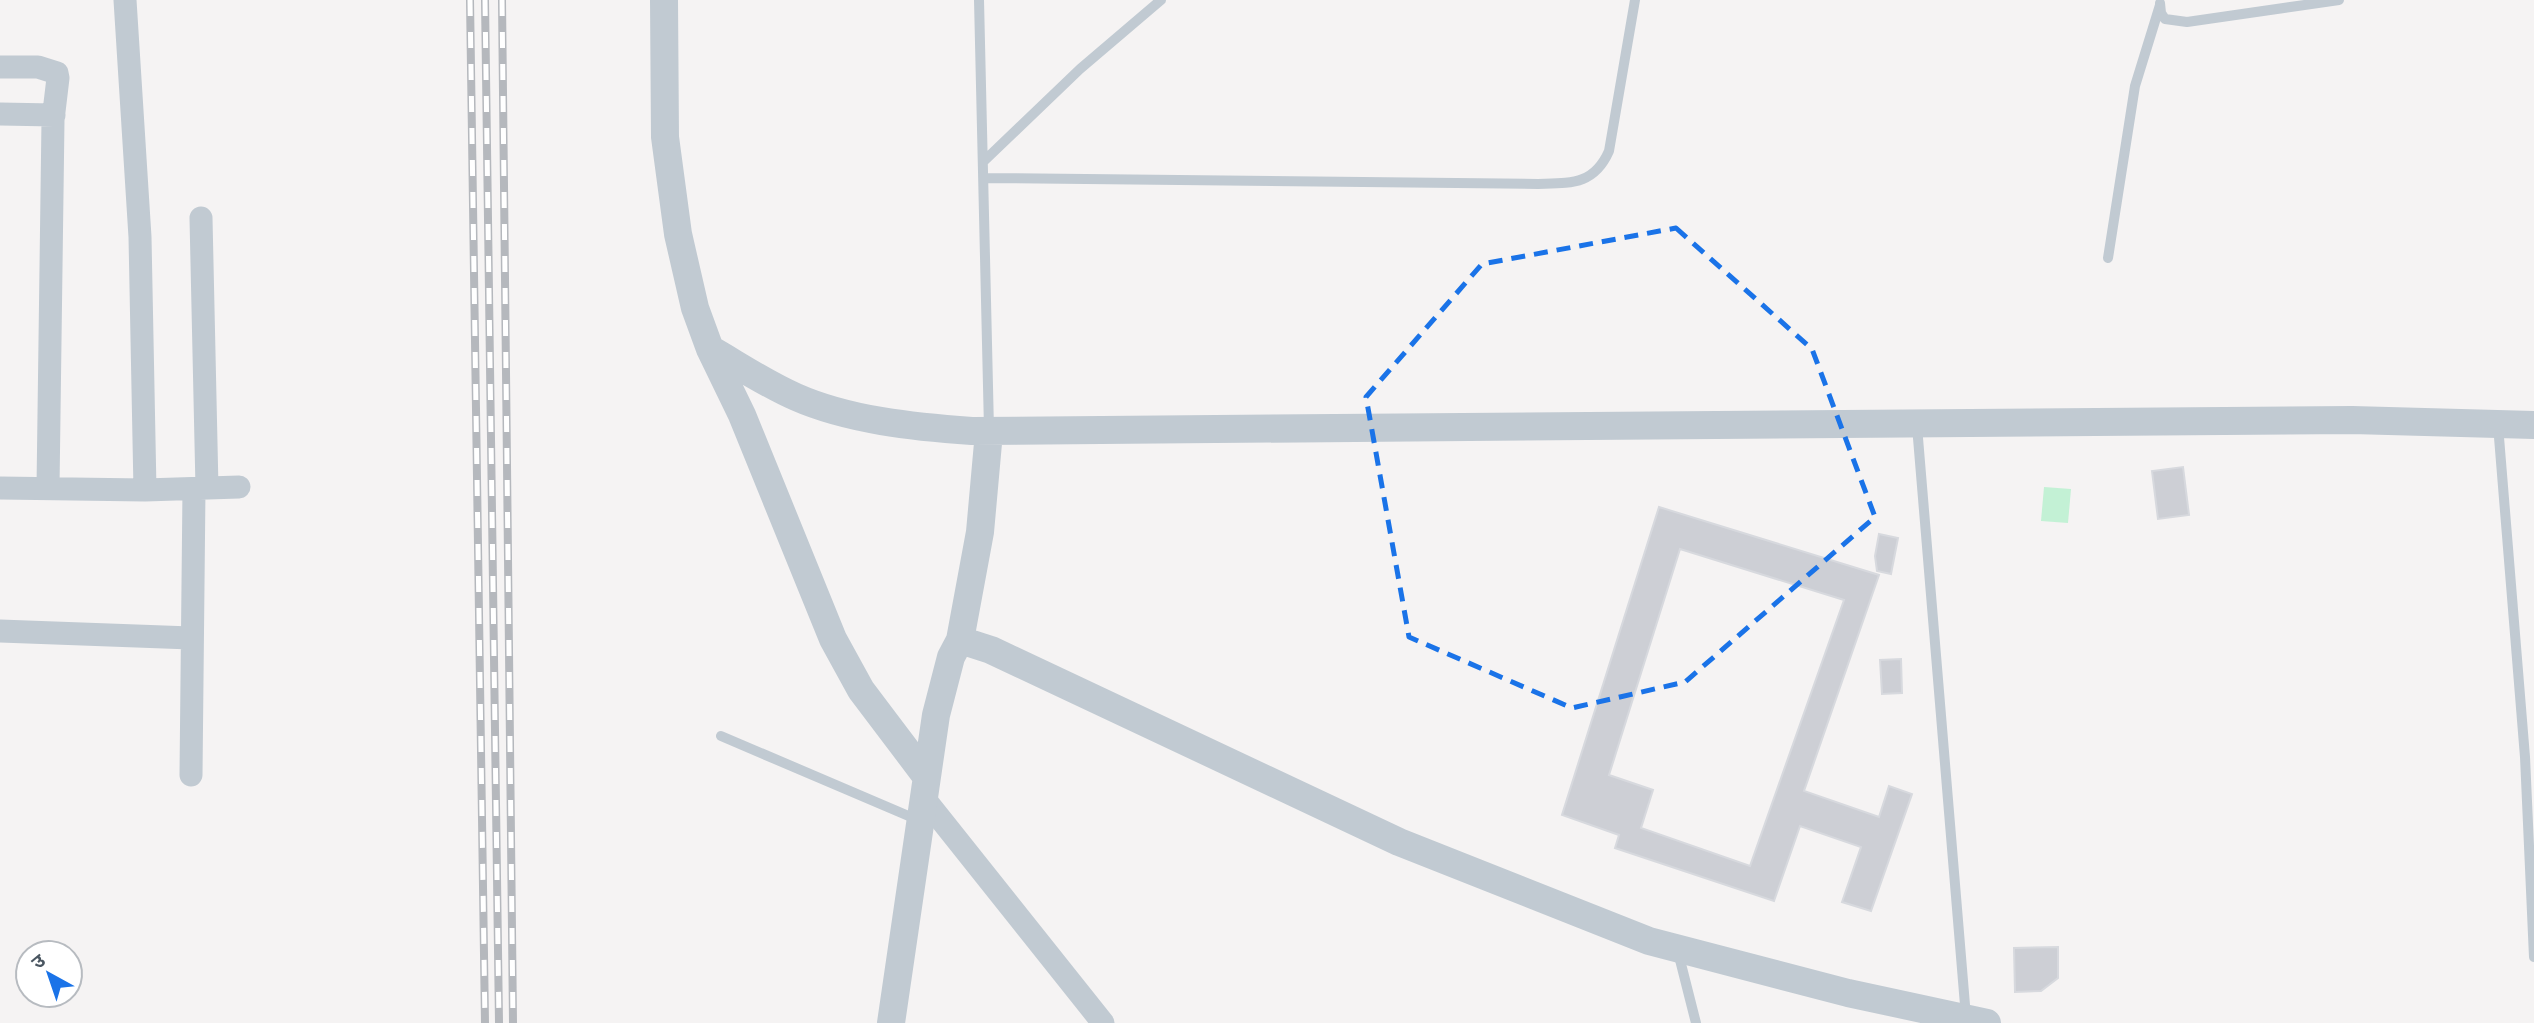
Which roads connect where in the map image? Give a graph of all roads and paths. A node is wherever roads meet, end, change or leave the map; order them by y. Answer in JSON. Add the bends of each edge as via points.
{"nodes":[{"id":1,"x":125,"y":0,"type":"edge"},
{"id":2,"x":664,"y":0,"type":"edge"},
{"id":3,"x":979,"y":0,"type":"edge"},
{"id":4,"x":1161,"y":0,"type":"edge"},
{"id":5,"x":1635,"y":0,"type":"edge"},
{"id":6,"x":2339,"y":0,"type":"edge"},
{"id":7,"x":2160,"y":3,"type":"edge"},
{"id":8,"x":0,"y":67,"type":"edge"},
{"id":9,"x":0,"y":114,"type":"edge"},
{"id":10,"x":54,"y":115,"type":"junction"},
{"id":11,"x":984,"y":162,"type":"junction"},
{"id":12,"x":985,"y":178,"type":"junction"},
{"id":13,"x":201,"y":218,"type":"dead end"},
{"id":14,"x":2108,"y":258,"type":"dead end"},
{"id":15,"x":710,"y":349,"type":"junction"},
{"id":16,"x":1917,"y":424,"type":"junction"},
{"id":17,"x":2498,"y":425,"type":"junction"},
{"id":18,"x":2534,"y":425,"type":"edge"},
{"id":19,"x":989,"y":432,"type":"junction"},
{"id":20,"x":239,"y":487,"type":"dead end"},
{"id":21,"x":0,"y":488,"type":"edge"},
{"id":22,"x":48,"y":488,"type":"junction"},
{"id":23,"x":200,"y":488,"type":"junction"},
{"id":24,"x":145,"y":491,"type":"junction"},
{"id":25,"x":0,"y":631,"type":"edge"},
{"id":26,"x":191,"y":638,"type":"junction"},
{"id":27,"x":960,"y":640,"type":"junction"},
{"id":28,"x":721,"y":736,"type":"dead end"},
{"id":29,"x":191,"y":775,"type":"dead end"},
{"id":30,"x":923,"y":798,"type":"junction"},
{"id":31,"x":1677,"y":950,"type":"junction"},
{"id":32,"x":2534,"y":957,"type":"edge"},
{"id":33,"x":1977,"y":1021,"type":"edge"},
{"id":34,"x":891,"y":1023,"type":"edge"},
{"id":35,"x":1103,"y":1023,"type":"edge"},
{"id":36,"x":1696,"y":1023,"type":"edge"}],
"edges":[{"from":1,"to":24,"type":"street","via":[[140,237]]},
{"from":2,"to":15,"type":"street","via":[[665,137],[678,234],[695,309]]},
{"from":3,"to":11,"type":"lane"},
{"from":4,"to":11,"type":"lane","via":[[1080,69]]},
{"from":5,"to":12,"type":"lane","via":[[1609,152],[1602,166],[1581,180],[1538,184]]},
{"from":6,"to":7,"type":"lane","via":[[2187,22],[2165,19]]},
{"from":7,"to":14,"type":"lane","via":[[2135,86]]},
{"from":8,"to":10,"type":"street","via":[[38,67],[57,73]]},
{"from":9,"to":10,"type":"street"},
{"from":10,"to":22,"type":"street"},
{"from":11,"to":12,"type":"lane"},
{"from":12,"to":19,"type":"lane"},
{"from":13,"to":23,"type":"street"},
{"from":15,"to":19,"type":"street","via":[[821,407],[951,430]]},
{"from":15,"to":30,"type":"street","via":[[742,415],[833,639],[888,728]]},
{"from":16,"to":17,"type":"street","via":[[2352,420]]},
{"from":16,"to":19,"type":"street"},
{"from":16,"to":33,"type":"lane"},
{"from":17,"to":18,"type":"street"},
{"from":17,"to":32,"type":"lane","via":[[2525,757]]},
{"from":19,"to":27,"type":"street","via":[[980,532]]},
{"from":20,"to":23,"type":"street"},
{"from":21,"to":22,"type":"street"},
{"from":22,"to":24,"type":"street"},
{"from":23,"to":24,"type":"street"},
{"from":23,"to":26,"type":"street"},
{"from":25,"to":26,"type":"street"},
{"from":26,"to":29,"type":"street"},
{"from":27,"to":30,"type":"street","via":[[944,681]]},
{"from":27,"to":31,"type":"street","via":[[991,650],[1399,842],[1538,900]]},
{"from":28,"to":30,"type":"lane"},
{"from":30,"to":34,"type":"street"},
{"from":30,"to":35,"type":"street"},
{"from":31,"to":33,"type":"street"},
{"from":31,"to":36,"type":"lane"}]}
